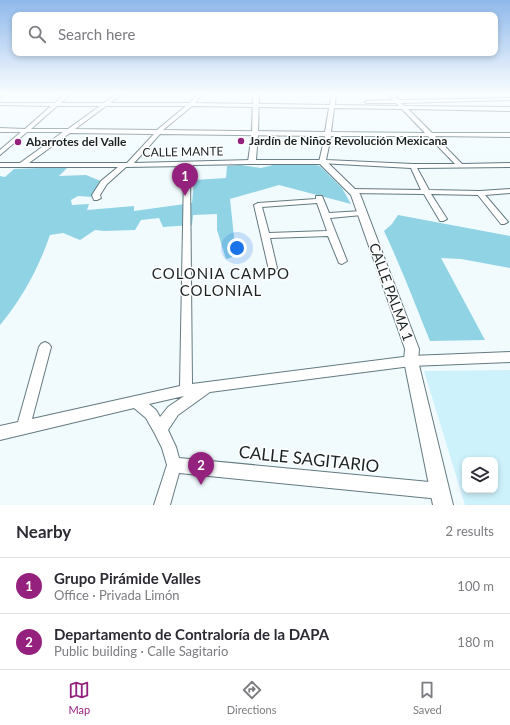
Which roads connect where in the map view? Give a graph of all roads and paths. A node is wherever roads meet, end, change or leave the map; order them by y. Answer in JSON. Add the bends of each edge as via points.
{"nodes":[{"id":1,"x":42,"y":117,"type":"edge"},
{"id":2,"x":89,"y":117,"type":"edge"},
{"id":3,"x":177,"y":117,"type":"edge"},
{"id":4,"x":255,"y":117,"type":"edge"},
{"id":5,"x":331,"y":117,"type":"edge"},
{"id":6,"x":413,"y":117,"type":"edge"},
{"id":7,"x":0,"y":130,"type":"edge"},
{"id":8,"x":26,"y":130,"type":"junction"},
{"id":9,"x":71,"y":130,"type":"junction"},
{"id":10,"x":158,"y":132,"type":"junction"},
{"id":11,"x":255,"y":132,"type":"junction"},
{"id":12,"x":328,"y":134,"type":"junction"},
{"id":13,"x":430,"y":134,"type":"junction"},
{"id":14,"x":510,"y":135,"type":"edge"},
{"id":15,"x":0,"y":153,"type":"edge"},
{"id":16,"x":252,"y":162,"type":"junction"},
{"id":17,"x":322,"y":162,"type":"junction"},
{"id":18,"x":190,"y":163,"type":"junction"},
{"id":19,"x":0,"y":165,"type":"edge"},
{"id":20,"x":22,"y":165,"type":"junction"},
{"id":21,"x":126,"y":165,"type":"junction"},
{"id":22,"x":413,"y":166,"type":"junction"},
{"id":23,"x":461,"y":166,"type":"junction"},
{"id":24,"x":509,"y":167,"type":"edge"},
{"id":25,"x":352,"y":191,"type":"junction"},
{"id":26,"x":510,"y":191,"type":"edge"},
{"id":27,"x":426,"y":192,"type":"junction"},
{"id":28,"x":480,"y":192,"type":"junction"},
{"id":29,"x":97,"y":198,"type":"dead end"},
{"id":30,"x":362,"y":213,"type":"junction"},
{"id":31,"x":326,"y":216,"type":"junction"},
{"id":32,"x":443,"y":219,"type":"dead end"},
{"id":33,"x":504,"y":222,"type":"dead end"},
{"id":34,"x":332,"y":233,"type":"junction"},
{"id":35,"x":265,"y":236,"type":"junction"},
{"id":36,"x":342,"y":261,"type":"dead end"},
{"id":37,"x":272,"y":268,"type":"dead end"},
{"id":38,"x":45,"y":347,"type":"dead end"},
{"id":39,"x":510,"y":357,"type":"edge"},
{"id":40,"x":411,"y":362,"type":"junction"},
{"id":41,"x":209,"y":387,"type":"junction"},
{"id":42,"x":186,"y":390,"type":"junction"},
{"id":43,"x":136,"y":401,"type":"junction"},
{"id":44,"x":23,"y":428,"type":"junction"},
{"id":45,"x":160,"y":429,"type":"junction"},
{"id":46,"x":0,"y":433,"type":"edge"},
{"id":47,"x":174,"y":465,"type":"junction"},
{"id":48,"x":442,"y":498,"type":"edge"},
{"id":49,"x":162,"y":505,"type":"edge"}],
"edges":[{"from":1,"to":8,"type":"street"},
{"from":2,"to":9,"type":"street"},
{"from":3,"to":10,"type":"street"},
{"from":4,"to":11,"type":"street"},
{"from":5,"to":12,"type":"street"},
{"from":6,"to":13,"type":"street"},
{"from":7,"to":8,"type":"street"},
{"from":8,"to":9,"type":"street"},
{"from":8,"to":15,"type":"street"},
{"from":9,"to":10,"type":"street"},
{"from":9,"to":20,"type":"street"},
{"from":10,"to":11,"type":"street"},
{"from":10,"to":21,"type":"street"},
{"from":11,"to":12,"type":"street"},
{"from":11,"to":16,"type":"street"},
{"from":12,"to":13,"type":"street"},
{"from":12,"to":17,"type":"street"},
{"from":13,"to":14,"type":"street"},
{"from":13,"to":23,"type":"street"},
{"from":16,"to":17,"type":"street","name":"CALLE MANTE"},
{"from":16,"to":18,"type":"street","name":"CALLE MANTE"},
{"from":17,"to":22,"type":"street","name":"CALLE MANTE"},
{"from":17,"to":25,"type":"street","name":"CALLE PALMA 1"},
{"from":18,"to":21,"type":"street","name":"CALLE MANTE"},
{"from":18,"to":42,"type":"street"},
{"from":19,"to":20,"type":"street","name":"CALLE MANTE"},
{"from":20,"to":21,"type":"street","name":"CALLE MANTE"},
{"from":21,"to":29,"type":"street","via":[[104,182],[96,195]]},
{"from":22,"to":23,"type":"street","name":"CALLE MANTE"},
{"from":22,"to":27,"type":"street"},
{"from":23,"to":24,"type":"street","name":"CALLE MANTE"},
{"from":25,"to":27,"type":"street"},
{"from":25,"to":30,"type":"street","name":"CALLE PALMA 1"},
{"from":26,"to":28,"type":"street"},
{"from":27,"to":28,"type":"street"},
{"from":27,"to":32,"type":"street"},
{"from":28,"to":33,"type":"street"},
{"from":30,"to":31,"type":"street"},
{"from":30,"to":40,"type":"street","name":"CALLE PALMA 1","via":[[412,349]]},
{"from":31,"to":34,"type":"street"},
{"from":31,"to":35,"type":"street","via":[[319,200],[258,205]]},
{"from":34,"to":35,"type":"street"},
{"from":34,"to":36,"type":"street"},
{"from":35,"to":37,"type":"street"},
{"from":38,"to":44,"type":"street"},
{"from":39,"to":40,"type":"street"},
{"from":40,"to":41,"type":"street"},
{"from":40,"to":48,"type":"street","name":"CALLE PALMA 1"},
{"from":41,"to":42,"type":"street"},
{"from":41,"to":45,"type":"street","via":[[173,412]]},
{"from":42,"to":43,"type":"street"},
{"from":43,"to":44,"type":"street"},
{"from":43,"to":45,"type":"street","via":[[151,414]]},
{"from":44,"to":46,"type":"street"},
{"from":45,"to":47,"type":"street"},
{"from":47,"to":48,"type":"street","name":"CALLE SAGITARIO"},
{"from":47,"to":49,"type":"street"}]}
